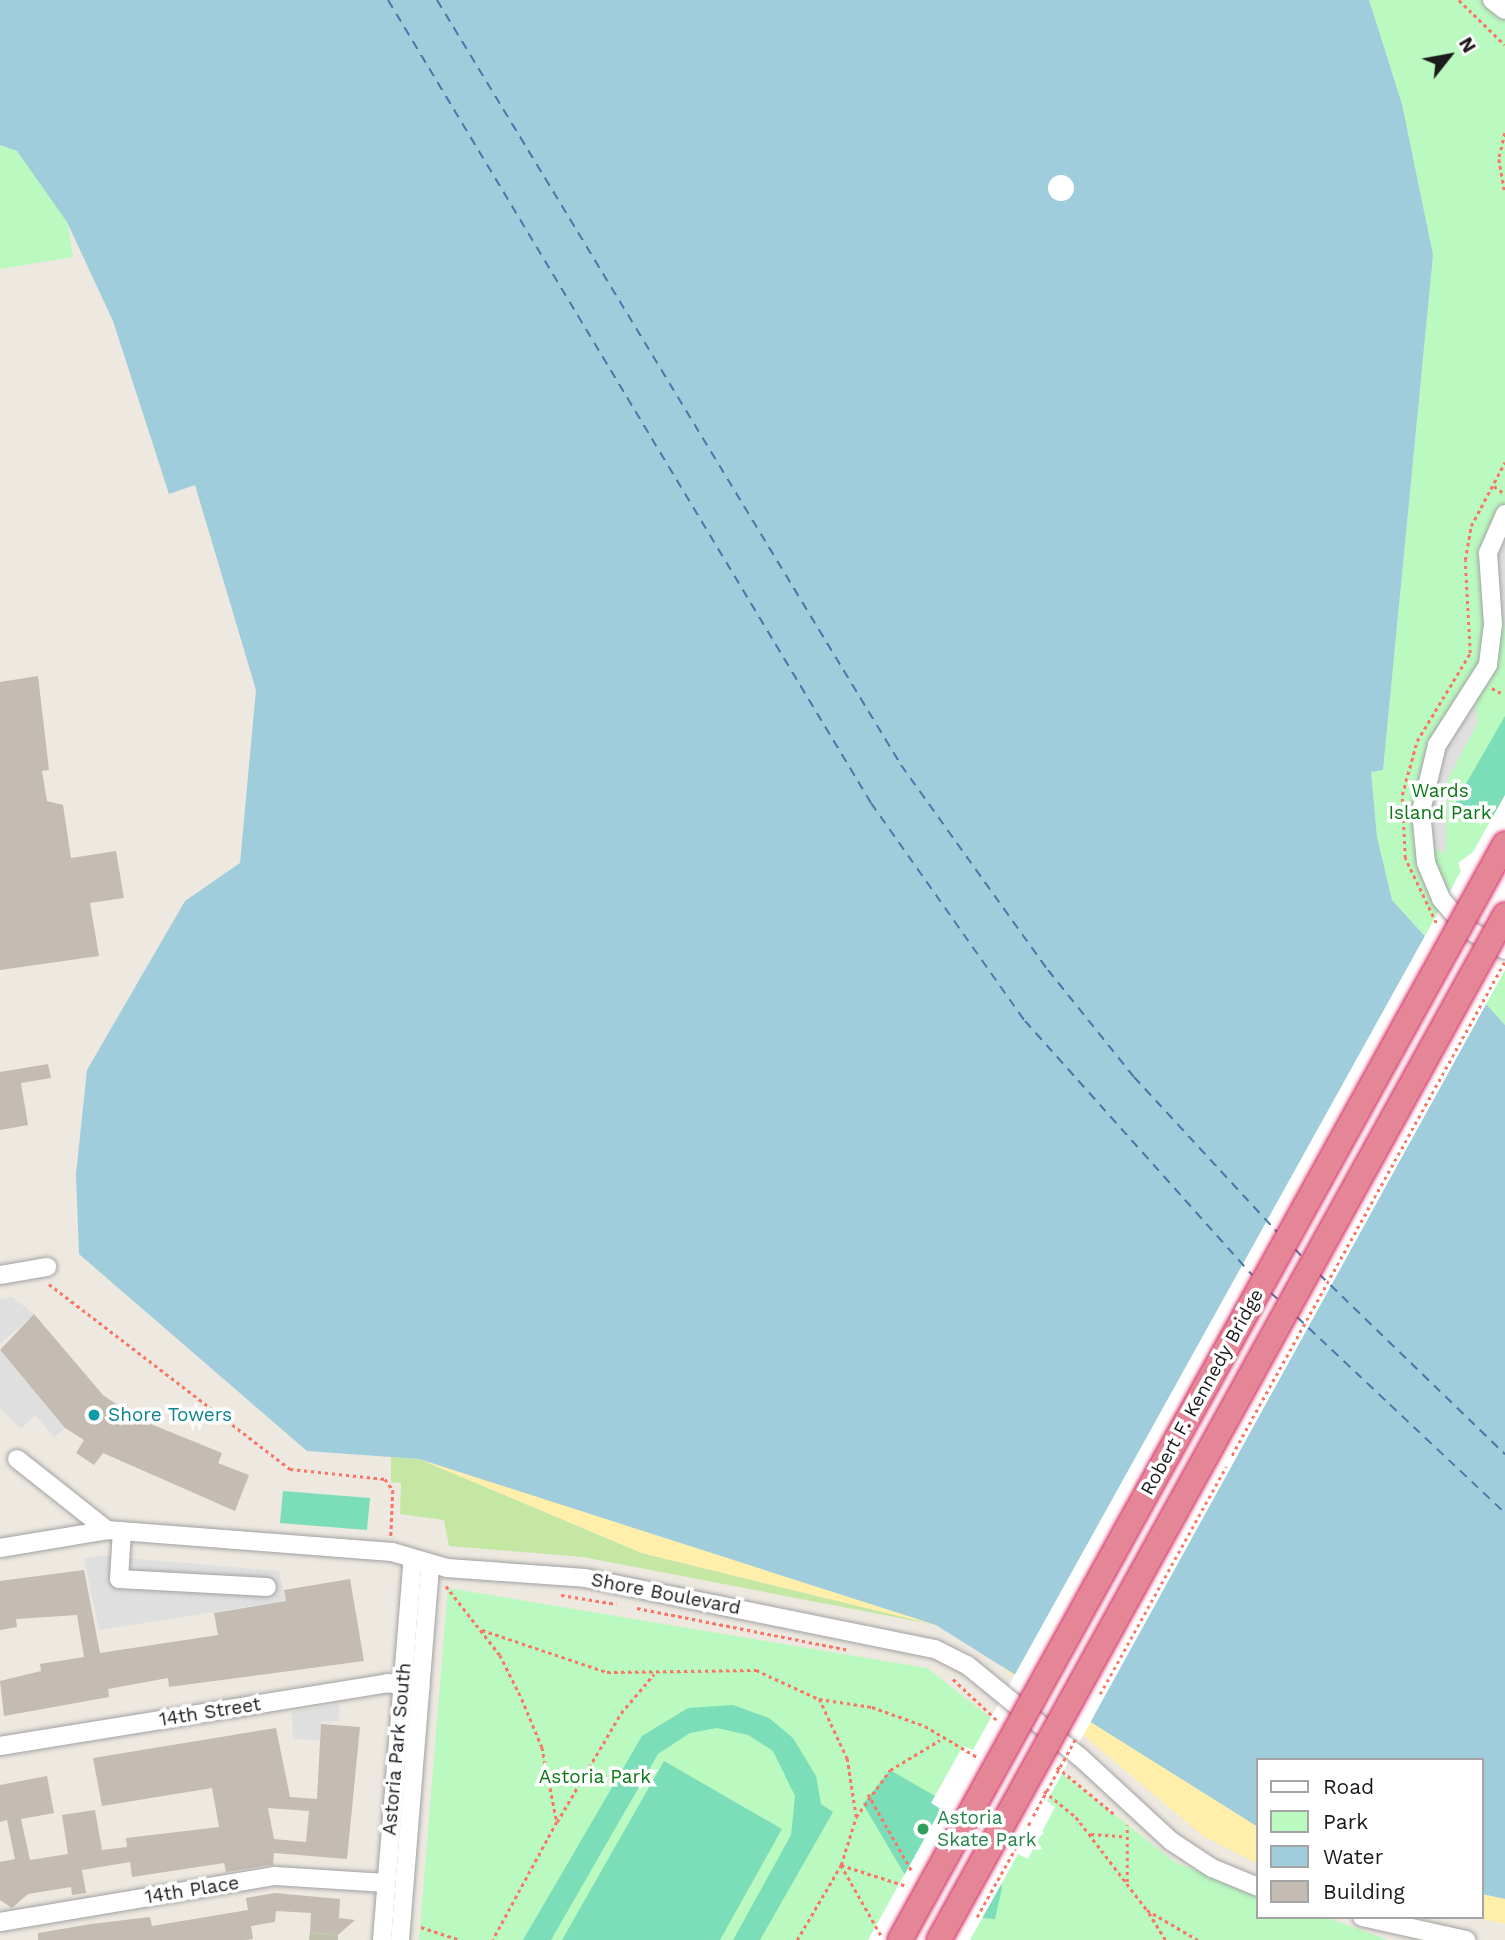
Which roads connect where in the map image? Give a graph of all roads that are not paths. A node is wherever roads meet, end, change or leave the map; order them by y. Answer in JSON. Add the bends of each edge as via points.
{"nodes":[{"id":1,"x":1492,"y":0,"type":"edge"},
{"id":2,"x":1505,"y":9,"type":"edge"},
{"id":3,"x":1505,"y":514,"type":"edge"},
{"id":4,"x":1505,"y":844,"type":"edge"},
{"id":5,"x":1505,"y":915,"type":"edge"},
{"id":6,"x":1505,"y":950,"type":"edge"},
{"id":7,"x":47,"y":1267,"type":"dead end"},
{"id":8,"x":0,"y":1275,"type":"edge"},
{"id":9,"x":17,"y":1459,"type":"dead end"},
{"id":10,"x":115,"y":1531,"type":"junction"},
{"id":11,"x":0,"y":1548,"type":"edge"},
{"id":12,"x":412,"y":1559,"type":"junction"},
{"id":13,"x":441,"y":1573,"type":"junction"},
{"id":14,"x":267,"y":1587,"type":"dead end"},
{"id":15,"x":402,"y":1685,"type":"junction"},
{"id":16,"x":421,"y":1688,"type":"junction"},
{"id":17,"x":0,"y":1746,"type":"edge"},
{"id":18,"x":386,"y":1882,"type":"junction"},
{"id":19,"x":1256,"y":1886,"type":"edge"},
{"id":20,"x":1371,"y":1919,"type":"edge"},
{"id":21,"x":0,"y":1922,"type":"edge"},
{"id":22,"x":382,"y":1940,"type":"edge"},
{"id":23,"x":400,"y":1940,"type":"edge"},
{"id":24,"x":900,"y":1940,"type":"edge"},
{"id":25,"x":939,"y":1940,"type":"edge"},
{"id":26,"x":1466,"y":1940,"type":"edge"}],
"edges":[{"from":1,"to":2,"type":"street"},
{"from":3,"to":6,"type":"street","via":[[1488,554],[1493,624],[1488,665],[1437,745],[1421,811],[1426,863],[1441,899],[1467,929]]},
{"from":4,"to":24,"type":"highway","name":"Robert F. Kennedy Bridge","bridge":true},
{"from":5,"to":25,"type":"highway","name":"Robert F. Kennedy Bridge","bridge":true},
{"from":7,"to":8,"type":"street"},
{"from":9,"to":10,"type":"street"},
{"from":10,"to":11,"type":"street","name":"Shore Boulevard"},
{"from":10,"to":12,"type":"street","name":"Shore Boulevard"},
{"from":10,"to":14,"type":"street","via":[[119,1579]]},
{"from":12,"to":13,"type":"street","name":"Shore Boulevard"},
{"from":12,"to":15,"type":"street","name":"Astoria Park South"},
{"from":13,"to":16,"type":"street","name":"Astoria Park South"},
{"from":13,"to":19,"type":"street","name":"Shore Boulevard","via":[[585,1578],[935,1649],[967,1665],[1080,1757],[1171,1841],[1212,1868]]},
{"from":15,"to":16,"type":"street","name":"14th Street"},
{"from":15,"to":17,"type":"street","name":"14th Street"},
{"from":15,"to":18,"type":"street","name":"Astoria Park South"},
{"from":16,"to":23,"type":"street","name":"Astoria Park South"},
{"from":18,"to":21,"type":"street","name":"14th Place","via":[[275,1876]]},
{"from":18,"to":22,"type":"street","name":"Astoria Park South"},
{"from":20,"to":26,"type":"street"}]}
